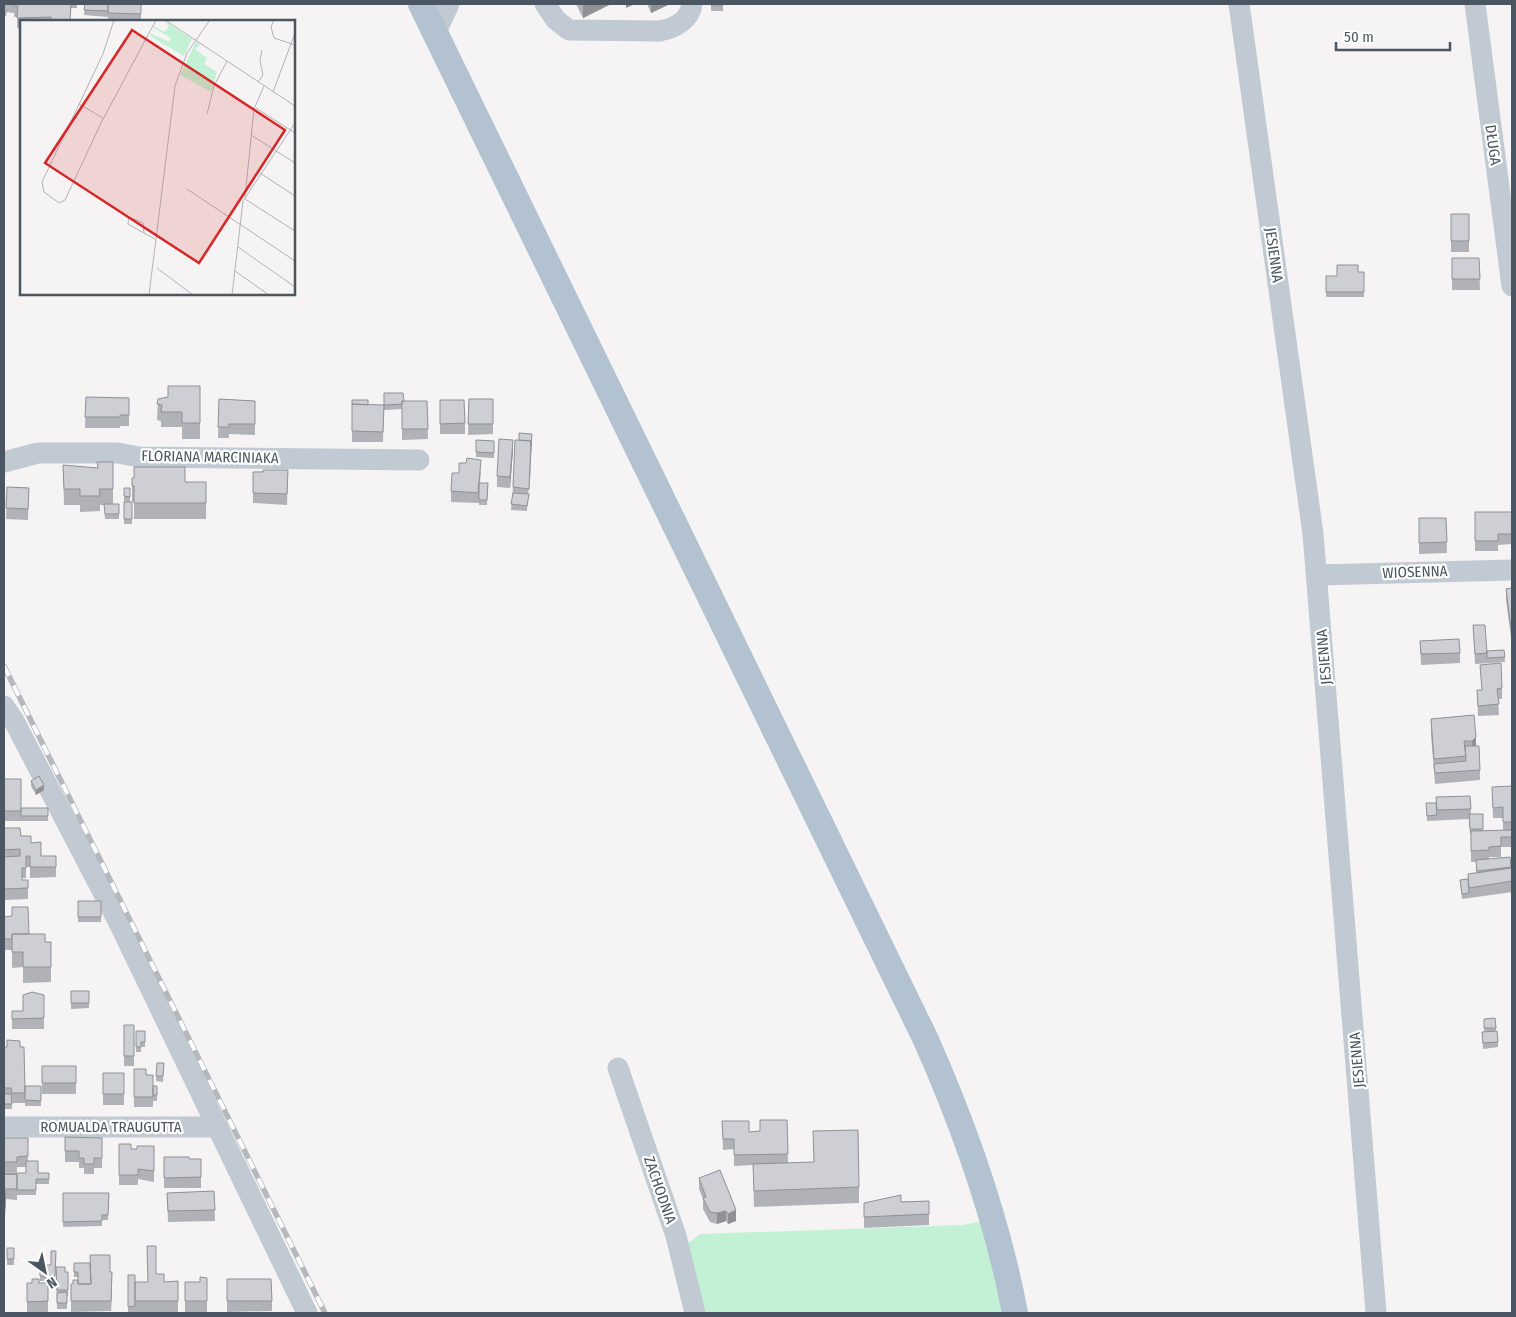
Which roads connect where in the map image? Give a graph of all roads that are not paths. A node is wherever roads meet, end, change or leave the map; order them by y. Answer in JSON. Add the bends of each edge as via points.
{"nodes":[{"id":1,"x":421,"y":4,"type":"edge"},
{"id":2,"x":449,"y":4,"type":"edge"},
{"id":3,"x":545,"y":4,"type":"edge"},
{"id":4,"x":692,"y":4,"type":"edge"},
{"id":5,"x":1239,"y":4,"type":"edge"},
{"id":6,"x":1475,"y":4,"type":"edge"},
{"id":7,"x":435,"y":34,"type":"junction"},
{"id":8,"x":1512,"y":286,"type":"edge"},
{"id":9,"x":418,"y":460,"type":"dead end"},
{"id":10,"x":4,"y":462,"type":"edge"},
{"id":11,"x":1512,"y":570,"type":"edge"},
{"id":12,"x":1317,"y":575,"type":"junction"},
{"id":13,"x":4,"y":706,"type":"edge"},
{"id":14,"x":618,"y":1068,"type":"dead end"},
{"id":15,"x":4,"y":1127,"type":"edge"},
{"id":16,"x":218,"y":1127,"type":"junction"},
{"id":17,"x":307,"y":1313,"type":"edge"},
{"id":18,"x":695,"y":1313,"type":"edge"},
{"id":19,"x":1015,"y":1313,"type":"edge"},
{"id":20,"x":1376,"y":1313,"type":"edge"}],
"edges":[{"from":1,"to":7,"type":"main road"},
{"from":2,"to":7,"type":"street"},
{"from":3,"to":4,"type":"street","via":[[556,20],[569,30],[660,32],[684,20]]},
{"from":5,"to":12,"type":"street","name":"JESIENNA"},
{"from":6,"to":8,"type":"street","name":"DŁUGA"},
{"from":7,"to":19,"type":"main road","via":[[926,1040],[986,1195]]},
{"from":9,"to":10,"type":"street","name":"FLORIANA MARCINIAKA","via":[[38,453]]},
{"from":11,"to":12,"type":"street","name":"WIOSENNA"},
{"from":12,"to":20,"type":"street","name":"JESIENNA"},
{"from":13,"to":16,"type":"street","via":[[119,923]]},
{"from":14,"to":18,"type":"street","name":"ZACHODNIA","via":[[676,1236]]},
{"from":15,"to":16,"type":"street","name":"ROMUALDA TRAUGUTTA"},
{"from":16,"to":17,"type":"street"}]}
